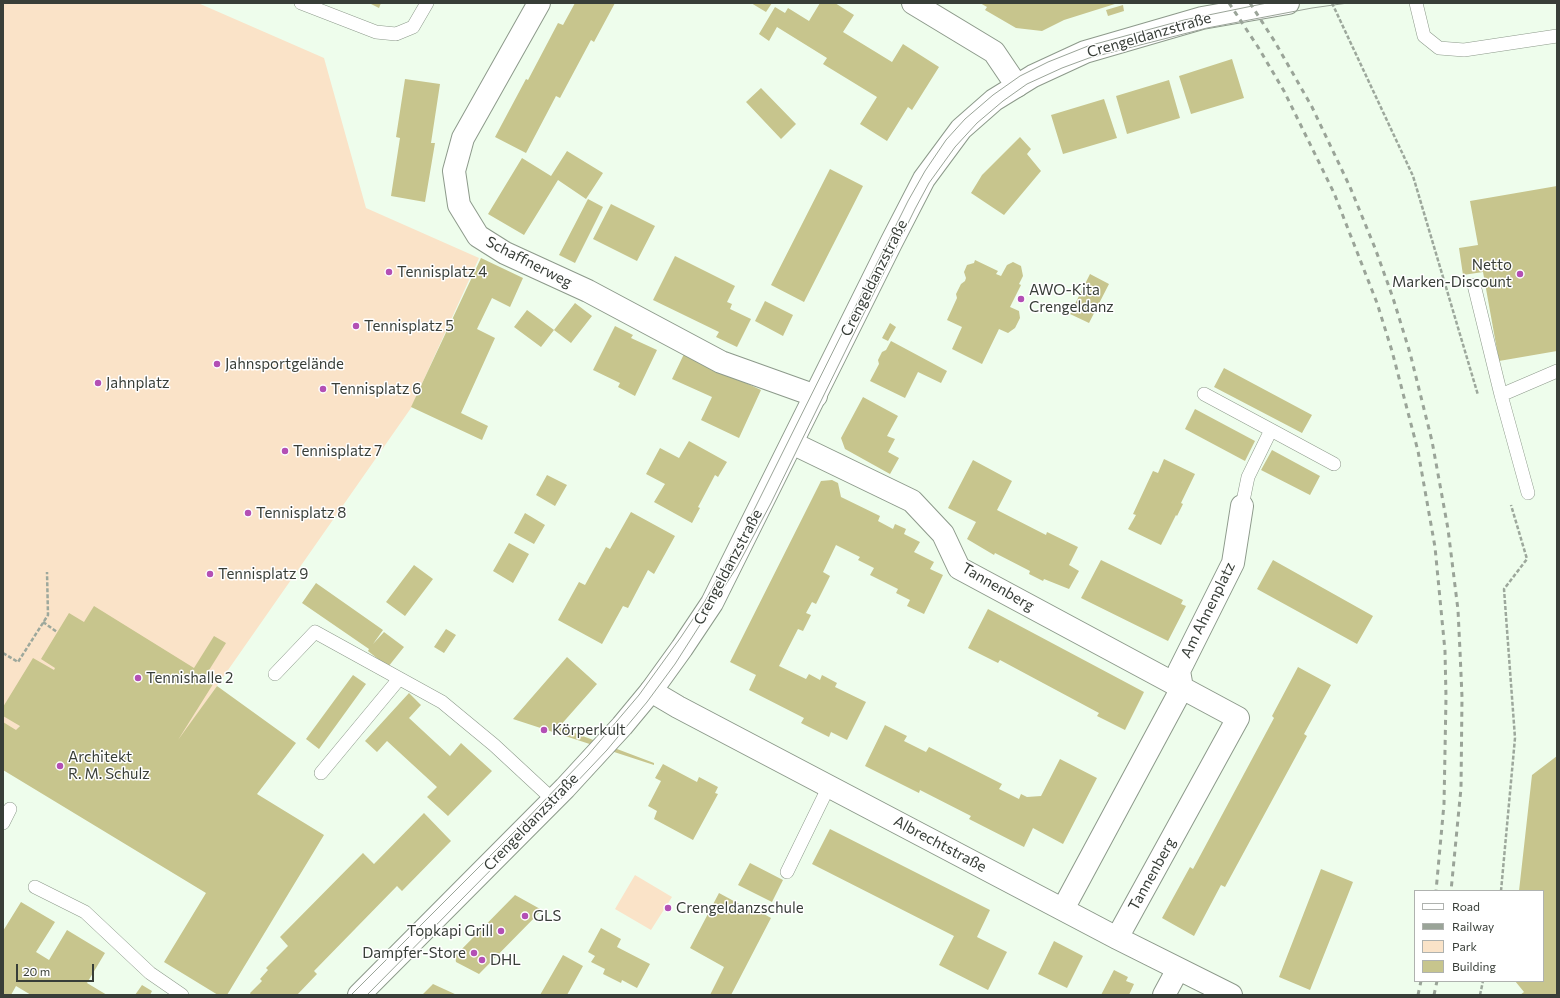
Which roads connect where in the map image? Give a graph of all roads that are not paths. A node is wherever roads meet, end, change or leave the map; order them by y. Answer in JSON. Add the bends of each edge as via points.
{"nodes":[{"id":1,"x":301,"y":3,"type":"edge"},
{"id":2,"x":427,"y":3,"type":"edge"},
{"id":3,"x":539,"y":3,"type":"edge"},
{"id":4,"x":913,"y":3,"type":"edge"},
{"id":5,"x":1288,"y":3,"type":"edge"},
{"id":6,"x":1416,"y":3,"type":"edge"},
{"id":7,"x":1557,"y":36,"type":"edge"},
{"id":8,"x":1017,"y":86,"type":"junction"},
{"id":9,"x":1474,"y":285,"type":"dead end"},
{"id":10,"x":1557,"y":371,"type":"edge"},
{"id":11,"x":1204,"y":394,"type":"dead end"},
{"id":12,"x":1501,"y":395,"type":"junction"},
{"id":13,"x":816,"y":396,"type":"junction"},
{"id":14,"x":1270,"y":430,"type":"junction"},
{"id":15,"x":792,"y":443,"type":"junction"},
{"id":16,"x":1334,"y":464,"type":"dead end"},
{"id":17,"x":1528,"y":493,"type":"dead end"},
{"id":18,"x":1242,"y":506,"type":"joint"},
{"id":19,"x":275,"y":674,"type":"dead end"},
{"id":20,"x":399,"y":679,"type":"junction"},
{"id":21,"x":1182,"y":688,"type":"junction"},
{"id":22,"x":651,"y":691,"type":"junction"},
{"id":23,"x":321,"y":773,"type":"dead end"},
{"id":24,"x":829,"y":786,"type":"junction"},
{"id":25,"x":552,"y":801,"type":"junction"},
{"id":26,"x":10,"y":810,"type":"dead end"},
{"id":27,"x":3,"y":823,"type":"edge"},
{"id":28,"x":787,"y":872,"type":"dead end"},
{"id":29,"x":35,"y":887,"type":"dead end"},
{"id":30,"x":1063,"y":909,"type":"junction"},
{"id":31,"x":1117,"y":938,"type":"junction"},
{"id":32,"x":1178,"y":969,"type":"junction"},
{"id":33,"x":182,"y":995,"type":"edge"},
{"id":34,"x":358,"y":995,"type":"edge"},
{"id":35,"x":1164,"y":995,"type":"edge"},
{"id":36,"x":1231,"y":995,"type":"edge"}],
"edges":[{"from":1,"to":2,"type":"lane","via":[[376,32],[396,34],[413,27]]},
{"from":3,"to":13,"type":"street","name":"Schaffnerweg","via":[[463,138],[454,171],[459,205],[478,236],[505,253],[588,291],[721,362]]},
{"from":4,"to":8,"type":"street","via":[[994,52]]},
{"from":5,"to":8,"type":"street","name":"Crengeldanzstraße","via":[[1202,18],[1093,50],[1033,76]]},
{"from":6,"to":7,"type":"lane","via":[[1424,36],[1439,48],[1464,50]]},
{"from":8,"to":13,"type":"street","name":"Crengeldanzstraße","via":[[994,100],[961,129],[924,179]]},
{"from":9,"to":12,"type":"lane"},
{"from":10,"to":12,"type":"lane"},
{"from":11,"to":14,"type":"lane"},
{"from":12,"to":17,"type":"lane"},
{"from":13,"to":15,"type":"street","name":"Crengeldanzstraße"},
{"from":14,"to":16,"type":"lane"},
{"from":14,"to":18,"type":"lane","via":[[1248,477]]},
{"from":15,"to":21,"type":"street","name":"Tannenberg","via":[[912,501],[943,534],[959,568]]},
{"from":15,"to":22,"type":"street","name":"Crengeldanzstraße","via":[[712,603]]},
{"from":18,"to":21,"type":"street","name":"Am Ahnenplatz","via":[[1233,563],[1179,671]]},
{"from":19,"to":20,"type":"lane","via":[[315,632]]},
{"from":20,"to":23,"type":"lane"},
{"from":20,"to":25,"type":"lane","via":[[442,702],[494,745]]},
{"from":21,"to":30,"type":"street"},
{"from":21,"to":31,"type":"street","name":"Tannenberg","via":[[1238,718]]},
{"from":22,"to":24,"type":"street","name":"Albrechtstraße"},
{"from":22,"to":25,"type":"street","name":"Crengeldanzstraße"},
{"from":24,"to":28,"type":"lane"},
{"from":24,"to":30,"type":"street","name":"Albrechtstraße"},
{"from":25,"to":34,"type":"street","name":"Crengeldanzstraße"},
{"from":26,"to":27,"type":"lane"},
{"from":29,"to":33,"type":"lane","via":[[85,912],[150,973]]},
{"from":30,"to":31,"type":"street","name":"Albrechtstraße"},
{"from":31,"to":32,"type":"street","name":"Albrechtstraße"},
{"from":32,"to":35,"type":"street"},
{"from":32,"to":36,"type":"street","name":"Albrechtstraße"}]}
